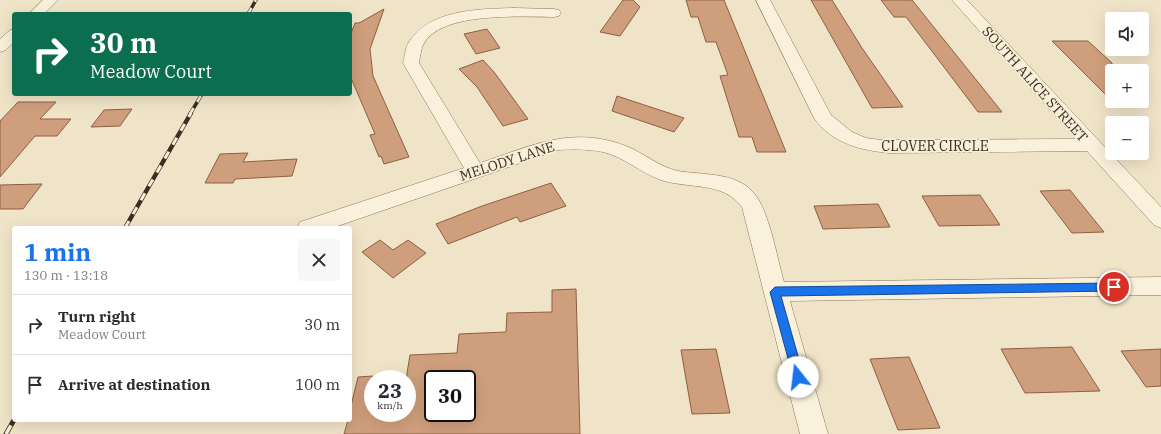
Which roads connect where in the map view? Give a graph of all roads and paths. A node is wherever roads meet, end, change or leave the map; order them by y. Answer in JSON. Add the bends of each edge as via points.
{"nodes":[{"id":1,"x":51,"y":0,"type":"edge"},
{"id":2,"x":763,"y":0,"type":"edge"},
{"id":3,"x":959,"y":0,"type":"edge"},
{"id":4,"x":38,"y":12,"type":"edge"},
{"id":5,"x":554,"y":13,"type":"dead end"},
{"id":6,"x":12,"y":36,"type":"edge"},
{"id":7,"x":0,"y":47,"type":"edge"},
{"id":8,"x":1091,"y":145,"type":"junction"},
{"id":9,"x":475,"y":171,"type":"junction"},
{"id":10,"x":1161,"y":220,"type":"edge"},
{"id":11,"x":314,"y":226,"type":"edge"},
{"id":12,"x":1161,"y":286,"type":"edge"},
{"id":13,"x":775,"y":292,"type":"junction"},
{"id":14,"x":814,"y":434,"type":"edge"}],
"edges":[{"from":1,"to":4,"type":"street"},
{"from":2,"to":8,"type":"street","name":"CLOVER CIRCLE","via":[[823,118],[847,137],[869,145],[892,147]]},
{"from":3,"to":8,"type":"street","name":"SOUTH ALICE STREET"},
{"from":5,"to":9,"type":"street","via":[[459,17],[432,26],[414,47],[412,63],[416,74]]},
{"from":6,"to":7,"type":"street"},
{"from":8,"to":10,"type":"street","name":"SOUTH ALICE STREET"},
{"from":9,"to":11,"type":"street","name":"MELODY LANE"},
{"from":9,"to":13,"type":"street","name":"MELODY LANE","via":[[556,144],[590,143],[625,153],[665,174],[682,179],[728,184],[747,196],[752,205]]},
{"from":12,"to":13,"type":"street"},
{"from":13,"to":14,"type":"street","name":"MELODY LANE"}]}
